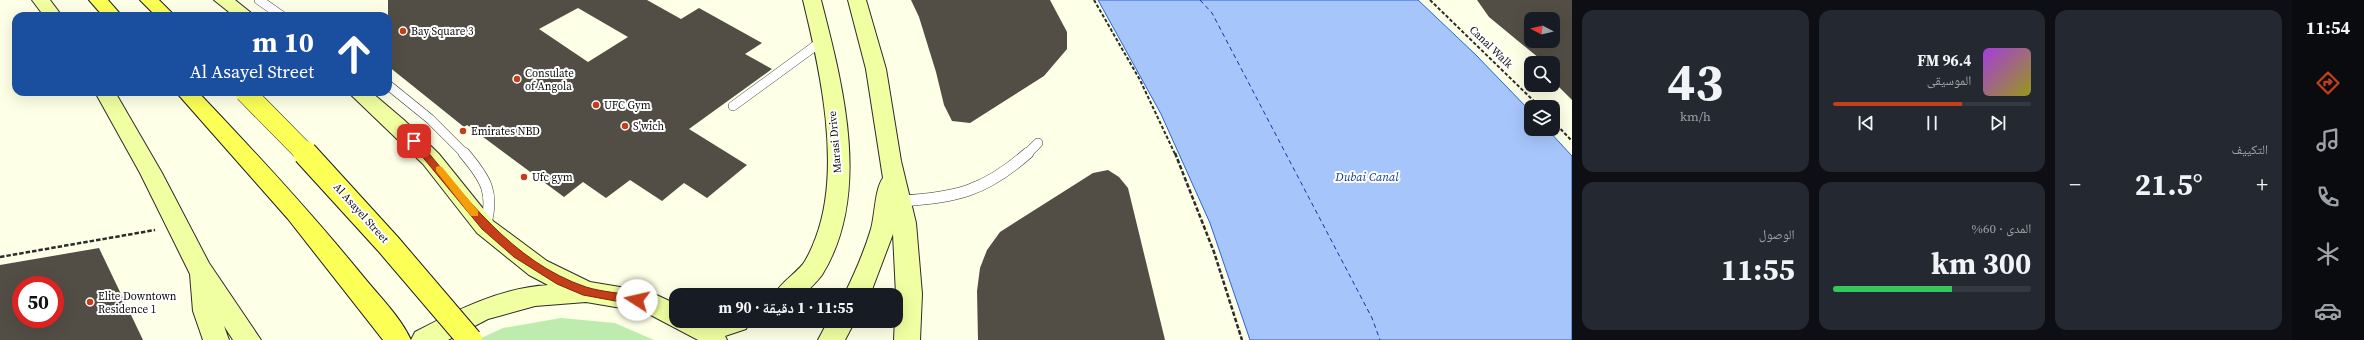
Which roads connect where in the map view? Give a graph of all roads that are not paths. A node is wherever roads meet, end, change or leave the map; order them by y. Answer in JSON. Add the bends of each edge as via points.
{"nodes":[{"id":1,"x":41,"y":0,"type":"edge"},
{"id":2,"x":98,"y":0,"type":"edge"},
{"id":3,"x":149,"y":0,"type":"edge"},
{"id":4,"x":224,"y":0,"type":"edge"},
{"id":5,"x":259,"y":0,"type":"edge"},
{"id":6,"x":812,"y":0,"type":"edge"},
{"id":7,"x":857,"y":0,"type":"edge"},
{"id":8,"x":50,"y":12,"type":"edge"},
{"id":9,"x":109,"y":12,"type":"edge"},
{"id":10,"x":162,"y":12,"type":"edge"},
{"id":11,"x":240,"y":12,"type":"edge"},
{"id":12,"x":276,"y":12,"type":"edge"},
{"id":13,"x":822,"y":41,"type":"junction"},
{"id":14,"x":392,"y":88,"type":"edge"},
{"id":15,"x":107,"y":96,"type":"edge"},
{"id":16,"x":190,"y":96,"type":"edge"},
{"id":17,"x":249,"y":96,"type":"edge"},
{"id":18,"x":362,"y":96,"type":"edge"},
{"id":19,"x":733,"y":106,"type":"dead end"},
{"id":20,"x":1038,"y":143,"type":"dead end"},
{"id":21,"x":890,"y":161,"type":"junction"},
{"id":22,"x":900,"y":201,"type":"junction"},
{"id":23,"x":485,"y":226,"type":"junction"},
{"id":24,"x":200,"y":270,"type":"junction"},
{"id":25,"x":794,"y":288,"type":"edge"},
{"id":26,"x":860,"y":288,"type":"edge"},
{"id":27,"x":586,"y":292,"type":"junction"},
{"id":28,"x":669,"y":312,"type":"edge"},
{"id":29,"x":712,"y":328,"type":"edge"},
{"id":30,"x":838,"y":328,"type":"edge"},
{"id":31,"x":702,"y":331,"type":"edge"},
{"id":32,"x":216,"y":340,"type":"edge"},
{"id":33,"x":248,"y":340,"type":"edge"},
{"id":34,"x":398,"y":340,"type":"edge"},
{"id":35,"x":424,"y":340,"type":"edge"},
{"id":36,"x":470,"y":340,"type":"edge"},
{"id":37,"x":831,"y":340,"type":"edge"},
{"id":38,"x":907,"y":340,"type":"edge"}],
"edges":[{"from":1,"to":8,"type":"main road"},
{"from":2,"to":9,"type":"main road"},
{"from":3,"to":10,"type":"main road"},
{"from":4,"to":11,"type":"main road"},
{"from":5,"to":12,"type":"lane"},
{"from":6,"to":13,"type":"main road","name":"Marasi Drive"},
{"from":7,"to":21,"type":"main road","via":[[876,69]]},
{"from":13,"to":19,"type":"lane"},
{"from":13,"to":25,"type":"main road","name":"Marasi Drive","via":[[838,154],[837,198],[825,246],[813,269]]},
{"from":14,"to":23,"type":"lane","via":[[447,136],[474,166],[489,190],[492,202]]},
{"from":15,"to":24,"type":"main road","via":[[151,173]]},
{"from":16,"to":34,"type":"main road","via":[[278,192]]},
{"from":17,"to":36,"type":"main road","name":"Al Asayel Street","bridge":true,"via":[[346,196]]},
{"from":18,"to":23,"type":"main road","via":[[423,150]]},
{"from":20,"to":22,"type":"lane","via":[[1022,161],[972,190],[948,198]]},
{"from":21,"to":22,"type":"main road"},
{"from":21,"to":26,"type":"main road","via":[[886,213],[880,241]]},
{"from":22,"to":38,"type":"main road","via":[[907,257]]},
{"from":23,"to":27,"type":"main road","via":[[538,268]]},
{"from":24,"to":32,"type":"main road","via":[[206,311]]},
{"from":24,"to":33,"type":"main road"},
{"from":27,"to":28,"type":"main road","via":[[650,302]]},
{"from":27,"to":35,"type":"main road","via":[[535,296],[482,310]]},
{"from":29,"to":31,"type":"main road"},
{"from":30,"to":37,"type":"main road"}]}
